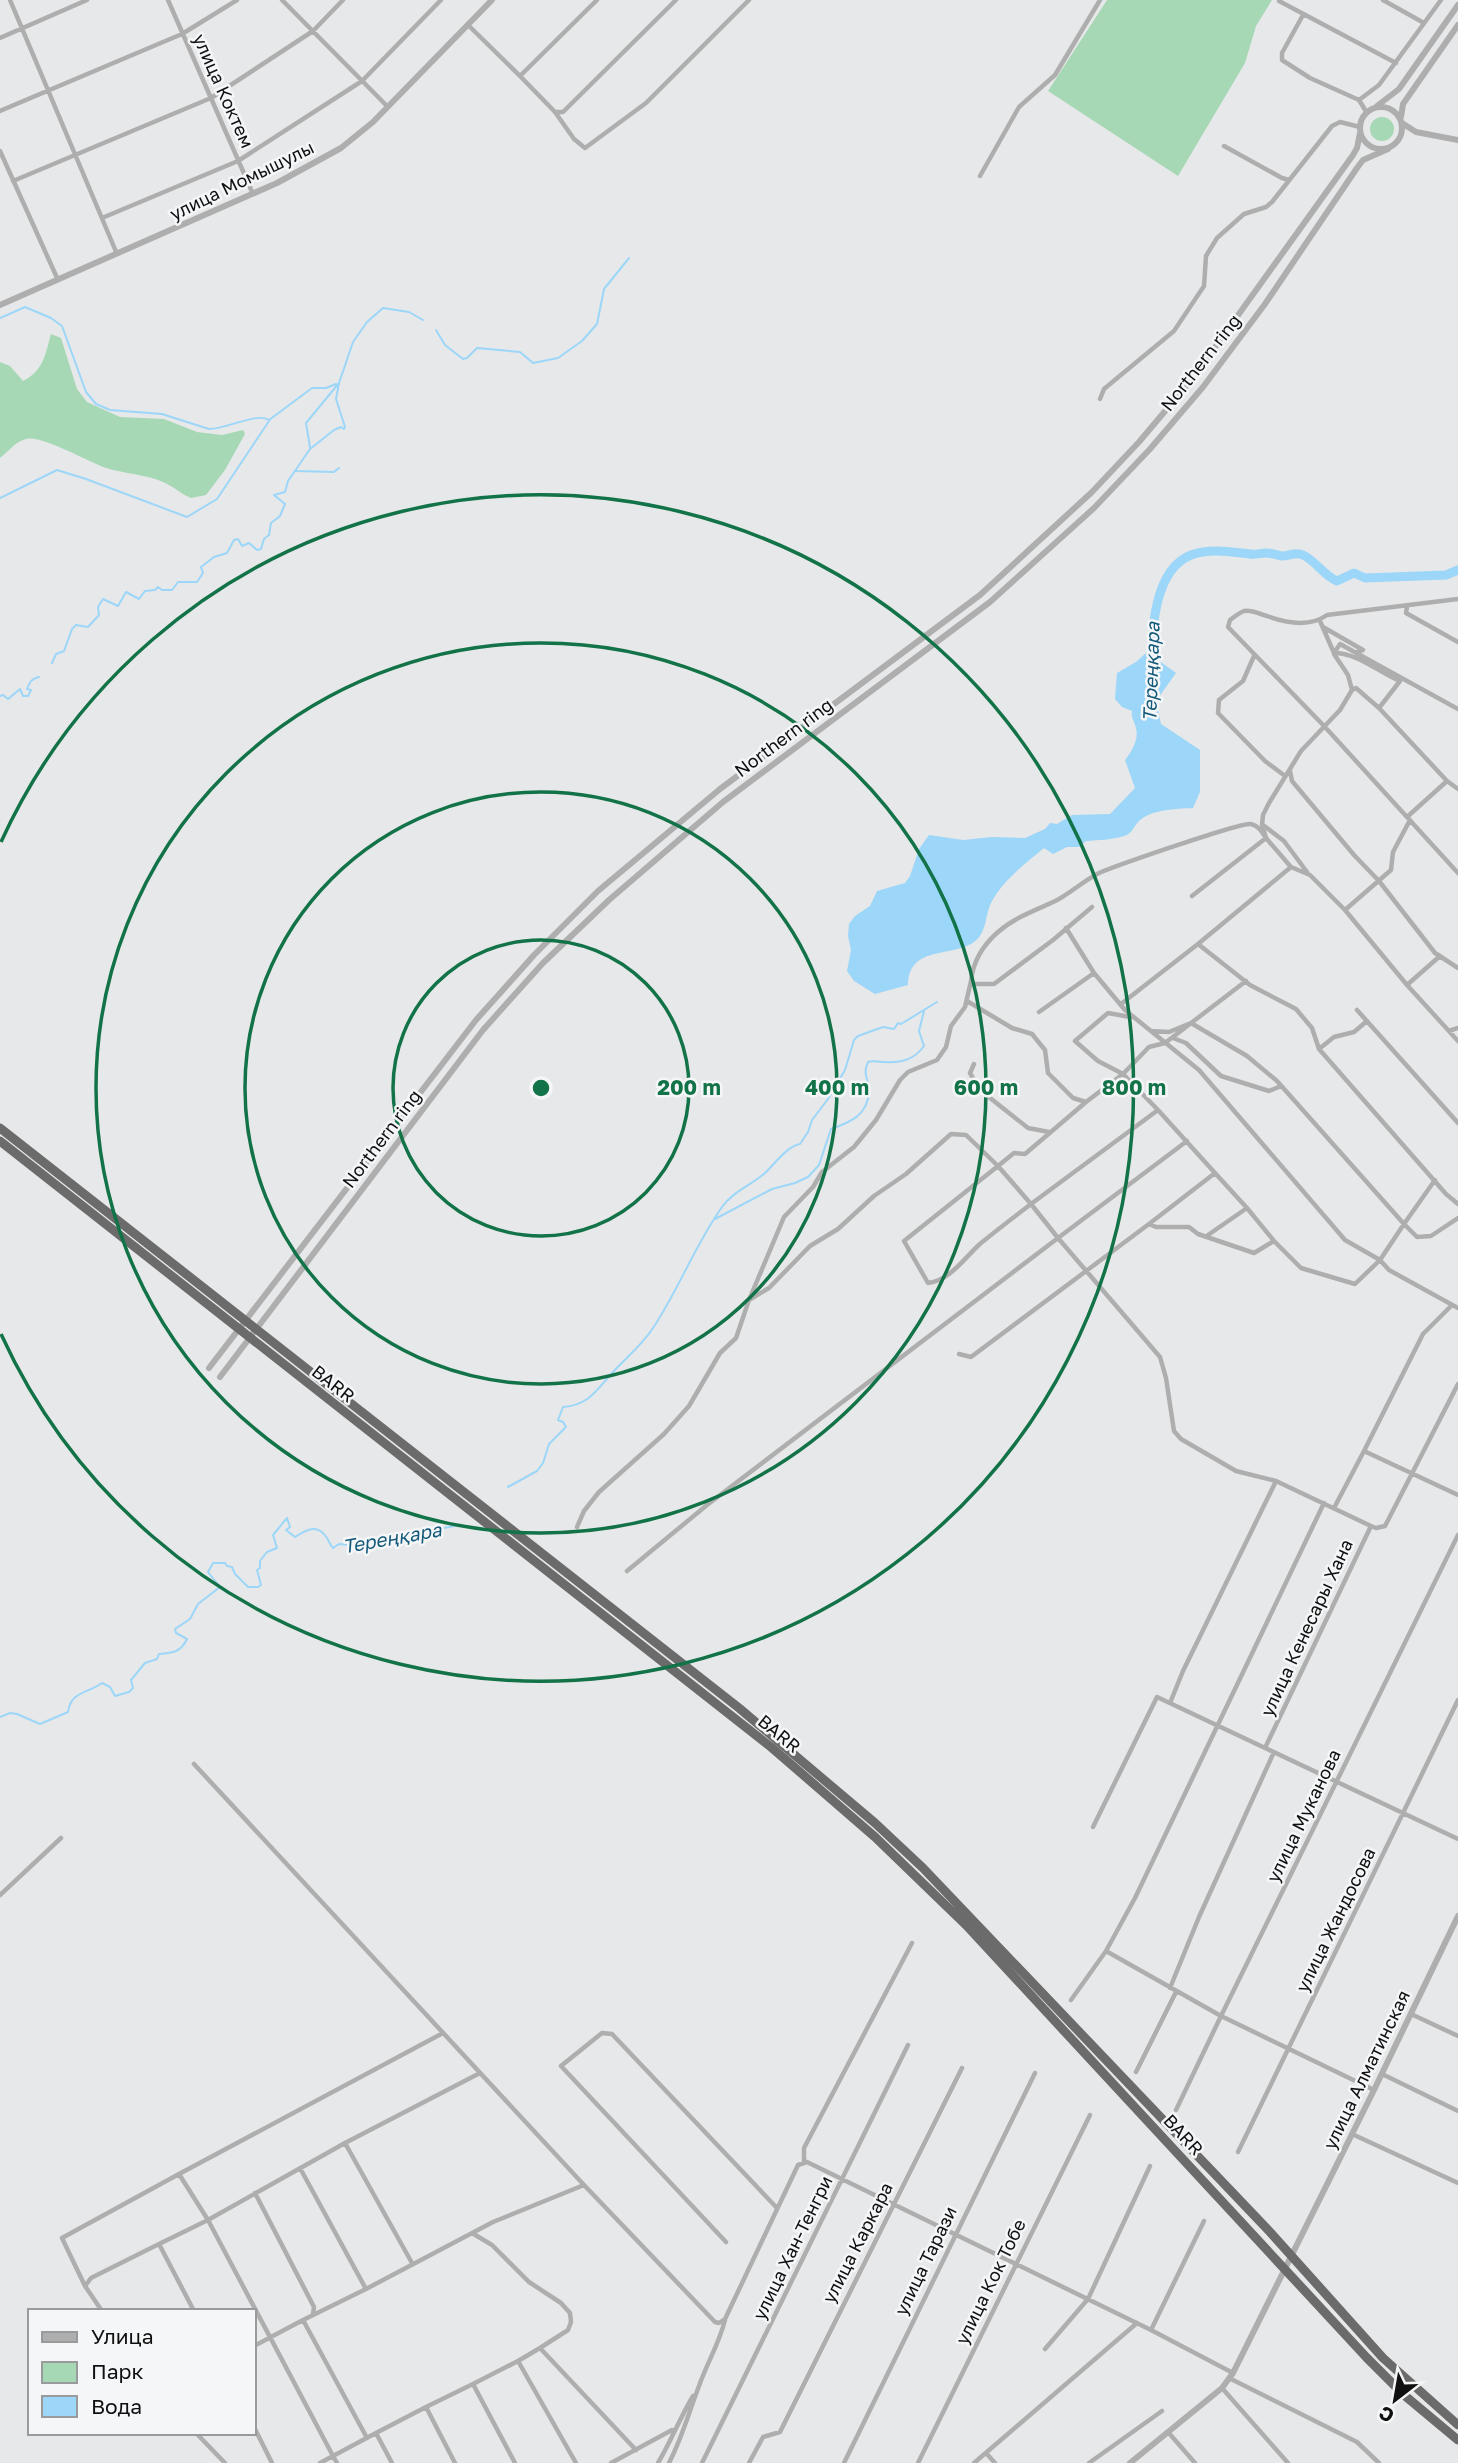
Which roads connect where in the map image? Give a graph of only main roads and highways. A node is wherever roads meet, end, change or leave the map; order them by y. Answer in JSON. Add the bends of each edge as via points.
{"nodes":[{"id":1,"x":0,"y":1128,"type":"edge"},
{"id":2,"x":0,"y":1141,"type":"edge"},
{"id":3,"x":1458,"y":2426,"type":"edge"},
{"id":4,"x":1458,"y":2440,"type":"edge"}],
"edges":[{"from":1,"to":3,"type":"highway","name":"BARR","via":[[739,1708],[884,1832],[1270,2232],[1383,2358]]},
{"from":2,"to":4,"type":"highway","name":"BARR","via":[[771,1747],[875,1837],[966,1925],[1386,2377]]}]}
